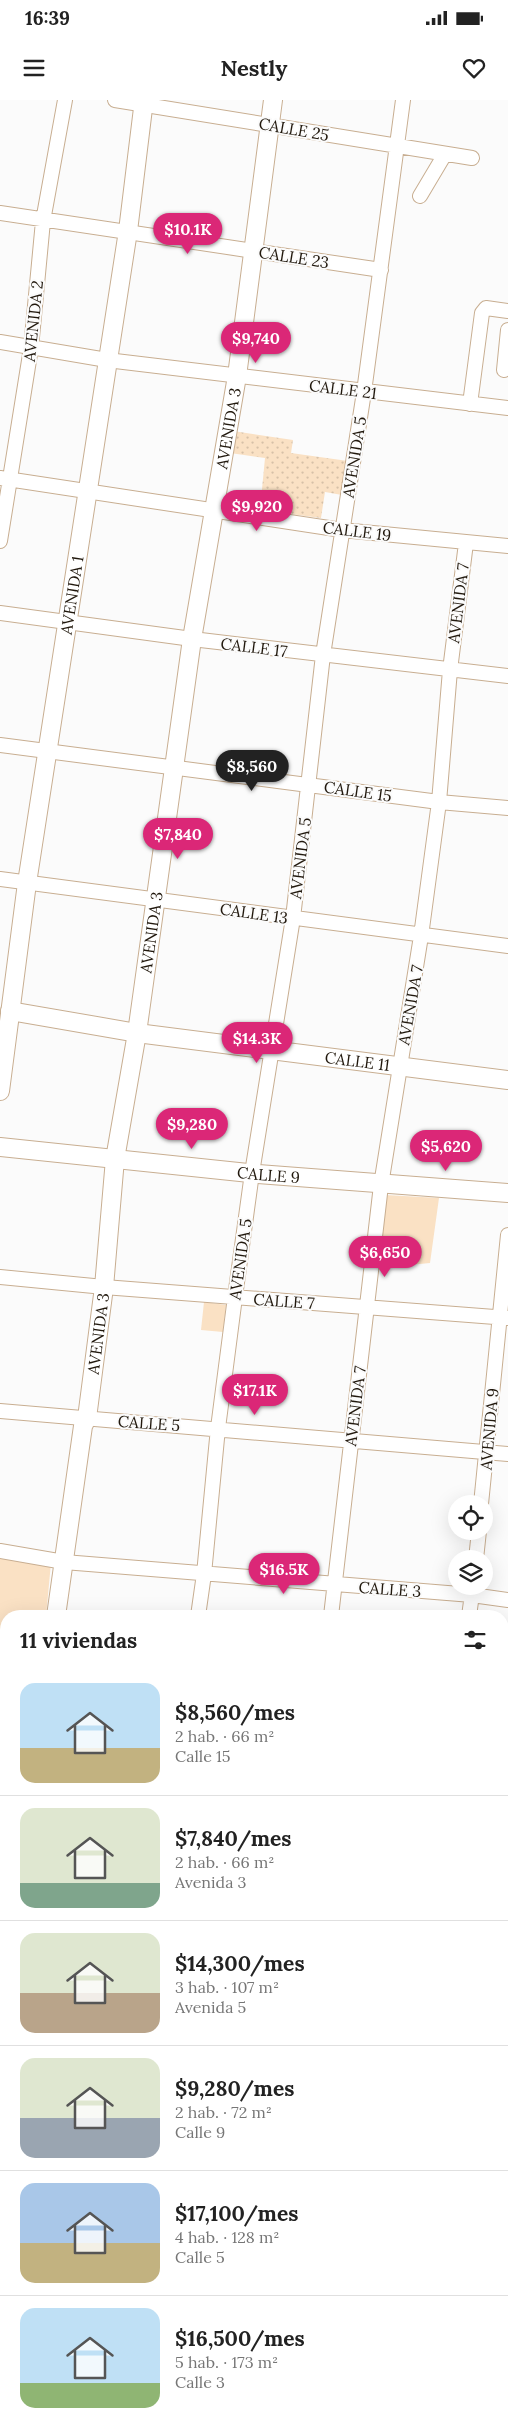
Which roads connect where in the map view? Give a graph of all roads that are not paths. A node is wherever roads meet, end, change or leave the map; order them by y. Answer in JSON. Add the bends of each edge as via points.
{"nodes":[{"id":1,"x":65,"y":100,"type":"edge"},
{"id":2,"x":115,"y":100,"type":"edge"},
{"id":3,"x":273,"y":100,"type":"edge"},
{"id":4,"x":402,"y":100,"type":"edge"},
{"id":5,"x":144,"y":102,"type":"edge"},
{"id":6,"x":270,"y":125,"type":"junction"},
{"id":7,"x":395,"y":146,"type":"junction"},
{"id":8,"x":445,"y":154,"type":"junction"},
{"id":9,"x":472,"y":158,"type":"dead end"},
{"id":10,"x":420,"y":196,"type":"dead end"},
{"id":11,"x":0,"y":213,"type":"edge"},
{"id":12,"x":43,"y":221,"type":"junction"},
{"id":13,"x":128,"y":231,"type":"junction"},
{"id":14,"x":254,"y":250,"type":"junction"},
{"id":15,"x":381,"y":270,"type":"junction"},
{"id":16,"x":508,"y":311,"type":"edge"},
{"id":17,"x":508,"y":330,"type":"edge"},
{"id":18,"x":0,"y":342,"type":"edge"},
{"id":19,"x":31,"y":348,"type":"junction"},
{"id":20,"x":107,"y":360,"type":"junction"},
{"id":21,"x":504,"y":370,"type":"dead end"},
{"id":22,"x":237,"y":376,"type":"junction"},
{"id":23,"x":364,"y":392,"type":"junction"},
{"id":24,"x":470,"y":404,"type":"junction"},
{"id":25,"x":508,"y":408,"type":"edge"},
{"id":26,"x":5,"y":479,"type":"edge"},
{"id":27,"x":89,"y":492,"type":"junction"},
{"id":28,"x":214,"y":511,"type":"junction"},
{"id":29,"x":342,"y":530,"type":"junction"},
{"id":30,"x":0,"y":542,"type":"edge"},
{"id":31,"x":466,"y":543,"type":"junction"},
{"id":32,"x":508,"y":546,"type":"edge"},
{"id":33,"x":0,"y":613,"type":"edge"},
{"id":34,"x":66,"y":622,"type":"junction"},
{"id":35,"x":192,"y":639,"type":"junction"},
{"id":36,"x":323,"y":655,"type":"junction"},
{"id":37,"x":450,"y":670,"type":"junction"},
{"id":38,"x":508,"y":676,"type":"edge"},
{"id":39,"x":0,"y":745,"type":"edge"},
{"id":40,"x":49,"y":752,"type":"junction"},
{"id":41,"x":175,"y":768,"type":"junction"},
{"id":42,"x":308,"y":785,"type":"junction"},
{"id":43,"x":439,"y":802,"type":"junction"},
{"id":44,"x":508,"y":808,"type":"edge"},
{"id":45,"x":0,"y":879,"type":"edge"},
{"id":46,"x":27,"y":883,"type":"junction"},
{"id":47,"x":156,"y":899,"type":"junction"},
{"id":48,"x":293,"y":918,"type":"junction"},
{"id":49,"x":421,"y":936,"type":"junction"},
{"id":50,"x":508,"y":946,"type":"edge"},
{"id":51,"x":5,"y":1010,"type":"edge"},
{"id":52,"x":137,"y":1033,"type":"junction"},
{"id":53,"x":272,"y":1049,"type":"junction"},
{"id":54,"x":400,"y":1065,"type":"junction"},
{"id":55,"x":508,"y":1080,"type":"edge"},
{"id":56,"x":0,"y":1091,"type":"edge"},
{"id":57,"x":0,"y":1147,"type":"edge"},
{"id":58,"x":115,"y":1159,"type":"junction"},
{"id":59,"x":252,"y":1173,"type":"junction"},
{"id":60,"x":381,"y":1185,"type":"junction"},
{"id":61,"x":508,"y":1193,"type":"edge"},
{"id":62,"x":508,"y":1235,"type":"edge"},
{"id":63,"x":0,"y":1277,"type":"edge"},
{"id":64,"x":104,"y":1287,"type":"junction"},
{"id":65,"x":235,"y":1297,"type":"junction"},
{"id":66,"x":367,"y":1307,"type":"junction"},
{"id":67,"x":504,"y":1318,"type":"edge"},
{"id":68,"x":0,"y":1411,"type":"edge"},
{"id":69,"x":87,"y":1418,"type":"junction"},
{"id":70,"x":218,"y":1428,"type":"junction"},
{"id":71,"x":350,"y":1439,"type":"junction"},
{"id":72,"x":487,"y":1452,"type":"junction"},
{"id":73,"x":508,"y":1454,"type":"edge"},
{"id":74,"x":483,"y":1495,"type":"edge"},
{"id":75,"x":0,"y":1551,"type":"edge"},
{"id":76,"x":64,"y":1562,"type":"junction"},
{"id":77,"x":204,"y":1574,"type":"junction"},
{"id":78,"x":335,"y":1585,"type":"junction"},
{"id":79,"x":448,"y":1590,"type":"edge"},
{"id":80,"x":472,"y":1595,"type":"edge"},
{"id":81,"x":488,"y":1595,"type":"edge"},
{"id":82,"x":508,"y":1600,"type":"edge"},
{"id":83,"x":57,"y":1610,"type":"edge"},
{"id":84,"x":199,"y":1610,"type":"edge"},
{"id":85,"x":332,"y":1610,"type":"edge"},
{"id":86,"x":470,"y":1610,"type":"edge"}],
"edges":[{"from":1,"to":12,"type":"street","name":"AVENIDA 2"},
{"from":2,"to":5,"type":"street","name":"CALLE 25"},
{"from":3,"to":6,"type":"main road","name":"AVENIDA 3"},
{"from":4,"to":7,"type":"street","name":"AVENIDA 5"},
{"from":5,"to":6,"type":"street","name":"CALLE 25"},
{"from":5,"to":13,"type":"main road","name":"AVENIDA 1"},
{"from":6,"to":7,"type":"street","name":"CALLE 25"},
{"from":6,"to":14,"type":"main road","name":"AVENIDA 3"},
{"from":7,"to":8,"type":"street","name":"CALLE 25"},
{"from":7,"to":15,"type":"street","name":"AVENIDA 5"},
{"from":8,"to":9,"type":"street","name":"CALLE 25"},
{"from":8,"to":10,"type":"street"},
{"from":11,"to":12,"type":"street","name":"CALLE 23"},
{"from":12,"to":13,"type":"street","name":"CALLE 23"},
{"from":12,"to":19,"type":"street","name":"AVENIDA 2"},
{"from":13,"to":14,"type":"street","name":"CALLE 23"},
{"from":13,"to":20,"type":"main road","name":"AVENIDA 1"},
{"from":14,"to":15,"type":"street","name":"CALLE 23"},
{"from":14,"to":22,"type":"main road","name":"AVENIDA 3"},
{"from":15,"to":23,"type":"street","name":"AVENIDA 5"},
{"from":16,"to":24,"type":"street","via":[[486,308],[482,313]]},
{"from":17,"to":21,"type":"street"},
{"from":18,"to":19,"type":"street","name":"CALLE 21"},
{"from":19,"to":20,"type":"street","name":"CALLE 21"},
{"from":19,"to":26,"type":"street","name":"AVENIDA 2"},
{"from":20,"to":22,"type":"street","name":"CALLE 21"},
{"from":20,"to":27,"type":"main road","name":"AVENIDA 1"},
{"from":22,"to":23,"type":"street","name":"CALLE 21"},
{"from":22,"to":28,"type":"main road","name":"AVENIDA 3"},
{"from":23,"to":24,"type":"street","name":"CALLE 21"},
{"from":23,"to":29,"type":"street","name":"AVENIDA 5"},
{"from":24,"to":25,"type":"street","name":"CALLE 21"},
{"from":26,"to":27,"type":"street","name":"CALLE 19"},
{"from":26,"to":30,"type":"street","name":"AVENIDA 2"},
{"from":27,"to":28,"type":"street","name":"CALLE 19"},
{"from":27,"to":34,"type":"main road","name":"AVENIDA 1"},
{"from":28,"to":29,"type":"street","name":"CALLE 19"},
{"from":28,"to":35,"type":"main road","name":"AVENIDA 3"},
{"from":29,"to":31,"type":"street","name":"CALLE 19"},
{"from":29,"to":36,"type":"street","name":"AVENIDA 5"},
{"from":31,"to":32,"type":"street","name":"CALLE 19"},
{"from":31,"to":37,"type":"street","name":"AVENIDA 7"},
{"from":33,"to":34,"type":"street","name":"CALLE 17"},
{"from":34,"to":35,"type":"street","name":"CALLE 17"},
{"from":34,"to":40,"type":"main road","name":"AVENIDA 1"},
{"from":35,"to":36,"type":"street","name":"CALLE 17"},
{"from":35,"to":41,"type":"main road","name":"AVENIDA 3"},
{"from":36,"to":37,"type":"street","name":"CALLE 17"},
{"from":36,"to":42,"type":"street","name":"AVENIDA 5"},
{"from":37,"to":38,"type":"street","name":"CALLE 17"},
{"from":37,"to":43,"type":"street","name":"AVENIDA 7"},
{"from":39,"to":40,"type":"street","name":"CALLE 15"},
{"from":40,"to":41,"type":"street","name":"CALLE 15"},
{"from":40,"to":46,"type":"main road","name":"AVENIDA 1"},
{"from":41,"to":42,"type":"street","name":"CALLE 15"},
{"from":41,"to":47,"type":"main road","name":"AVENIDA 3"},
{"from":42,"to":43,"type":"street","name":"CALLE 15"},
{"from":42,"to":48,"type":"street","name":"AVENIDA 5"},
{"from":43,"to":44,"type":"street","name":"CALLE 15"},
{"from":43,"to":49,"type":"street","name":"AVENIDA 7"},
{"from":45,"to":46,"type":"street","name":"CALLE 13"},
{"from":46,"to":47,"type":"street","name":"CALLE 13"},
{"from":46,"to":51,"type":"main road","name":"AVENIDA 1"},
{"from":47,"to":48,"type":"street","name":"CALLE 13"},
{"from":47,"to":52,"type":"main road","name":"AVENIDA 3"},
{"from":48,"to":49,"type":"street","name":"CALLE 13"},
{"from":48,"to":53,"type":"street","name":"AVENIDA 5"},
{"from":49,"to":50,"type":"street","name":"CALLE 13"},
{"from":49,"to":54,"type":"street","name":"AVENIDA 7"},
{"from":51,"to":52,"type":"main road","name":"CALLE 11"},
{"from":51,"to":56,"type":"main road","name":"AVENIDA 1"},
{"from":52,"to":53,"type":"main road","name":"CALLE 11"},
{"from":52,"to":58,"type":"main road","name":"AVENIDA 3"},
{"from":53,"to":54,"type":"main road","name":"CALLE 11"},
{"from":53,"to":59,"type":"street","name":"AVENIDA 5"},
{"from":54,"to":55,"type":"main road","name":"CALLE 11"},
{"from":54,"to":60,"type":"street","name":"AVENIDA 7"},
{"from":57,"to":58,"type":"main road","name":"CALLE 9"},
{"from":58,"to":59,"type":"main road","name":"CALLE 9"},
{"from":58,"to":64,"type":"main road","name":"AVENIDA 3"},
{"from":59,"to":60,"type":"main road","name":"CALLE 9"},
{"from":59,"to":65,"type":"street","name":"AVENIDA 5"},
{"from":60,"to":61,"type":"main road","name":"CALLE 9"},
{"from":60,"to":66,"type":"street","name":"AVENIDA 7"},
{"from":62,"to":67,"type":"street","name":"AVENIDA 9"},
{"from":63,"to":64,"type":"street","name":"CALLE 7"},
{"from":64,"to":65,"type":"street","name":"CALLE 7"},
{"from":64,"to":69,"type":"main road","name":"AVENIDA 3"},
{"from":65,"to":66,"type":"street","name":"CALLE 7"},
{"from":65,"to":70,"type":"street","name":"AVENIDA 5"},
{"from":66,"to":67,"type":"street","name":"CALLE 7"},
{"from":66,"to":71,"type":"street","name":"AVENIDA 7"},
{"from":67,"to":72,"type":"street","name":"AVENIDA 9"},
{"from":68,"to":69,"type":"street","name":"CALLE 5"},
{"from":69,"to":70,"type":"street","name":"CALLE 5"},
{"from":69,"to":76,"type":"main road","name":"AVENIDA 3","via":[[83,1426]]},
{"from":70,"to":71,"type":"street","name":"CALLE 5"},
{"from":70,"to":77,"type":"street","name":"AVENIDA 5"},
{"from":71,"to":72,"type":"street","name":"CALLE 5"},
{"from":71,"to":78,"type":"street","name":"AVENIDA 7"},
{"from":72,"to":73,"type":"street","name":"CALLE 5"},
{"from":72,"to":74,"type":"street","name":"AVENIDA 9"},
{"from":75,"to":76,"type":"street","name":"CALLE 3"},
{"from":76,"to":77,"type":"street","name":"CALLE 3"},
{"from":76,"to":83,"type":"main road","name":"AVENIDA 3"},
{"from":77,"to":78,"type":"street","name":"CALLE 3"},
{"from":77,"to":84,"type":"street","name":"AVENIDA 5"},
{"from":78,"to":79,"type":"street","name":"CALLE 3"},
{"from":78,"to":85,"type":"street","name":"AVENIDA 7"},
{"from":80,"to":86,"type":"street"},
{"from":81,"to":82,"type":"street","name":"CALLE 3"}]}
